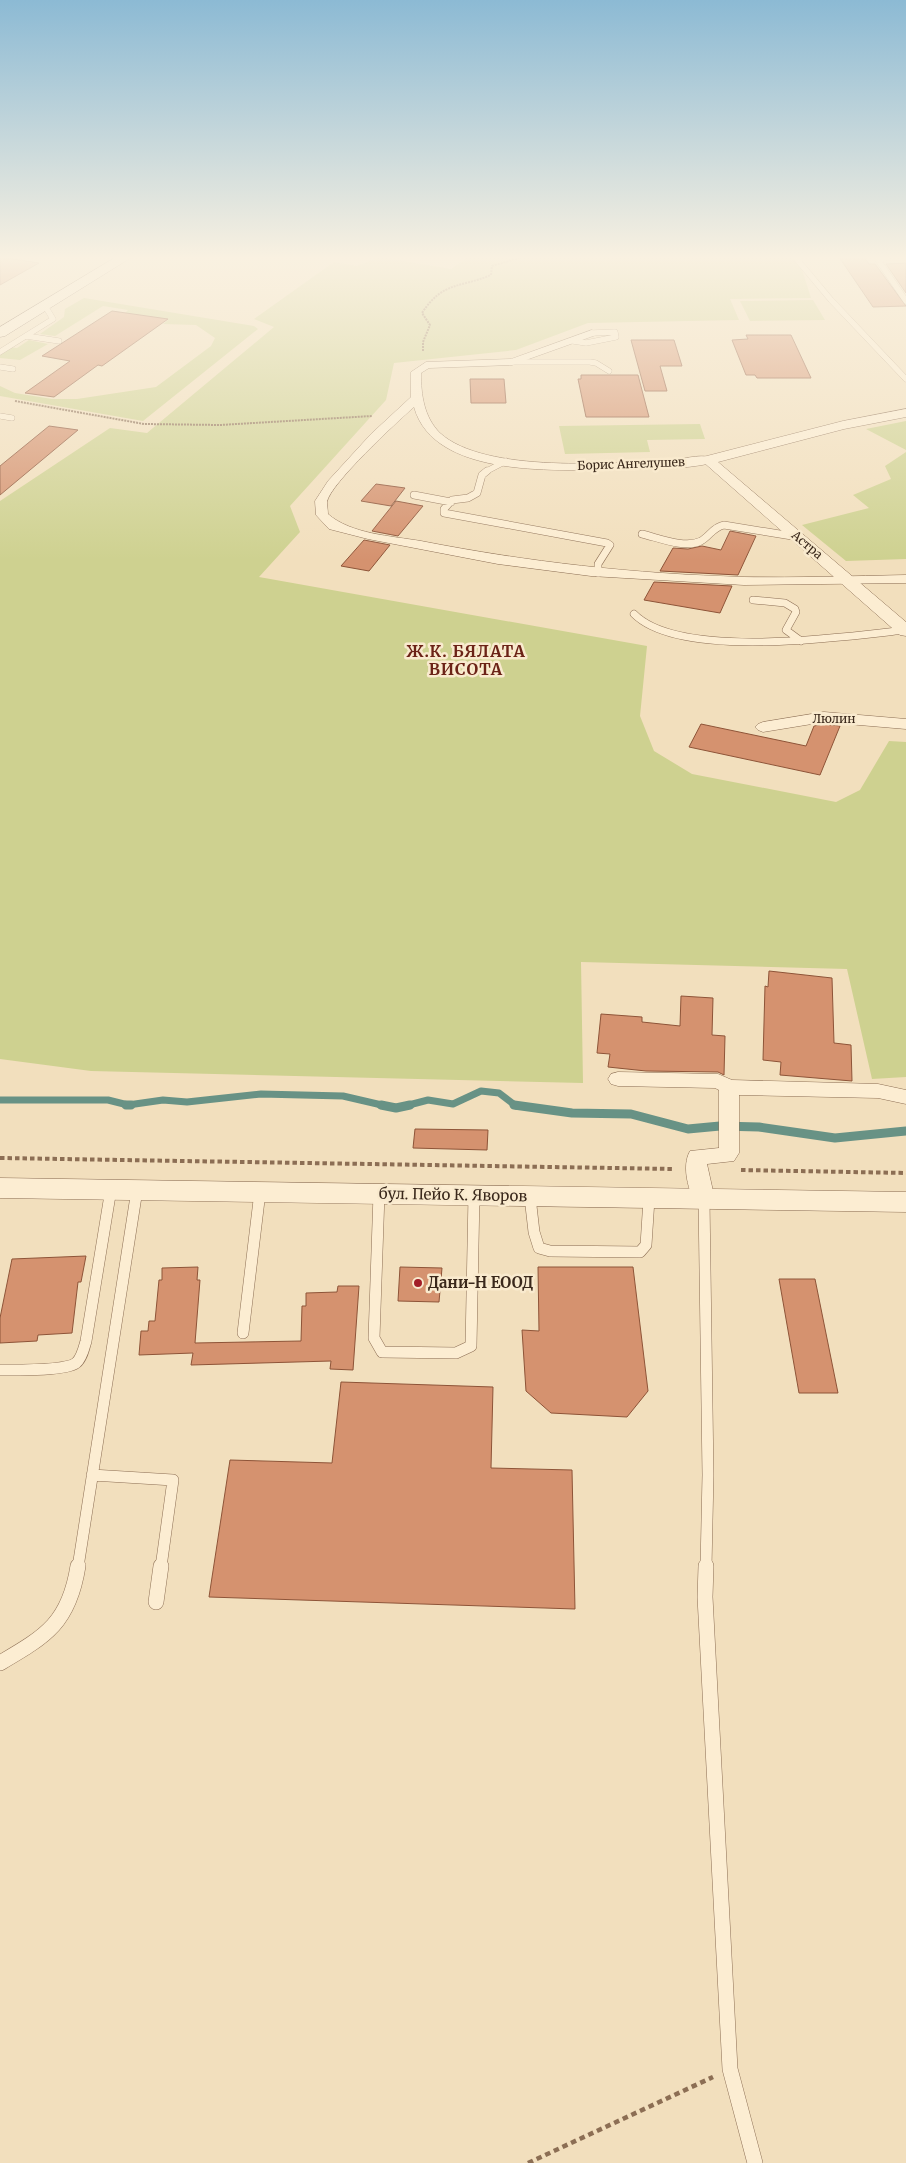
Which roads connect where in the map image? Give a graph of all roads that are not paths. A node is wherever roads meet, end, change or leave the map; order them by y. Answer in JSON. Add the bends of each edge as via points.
{"nodes":[{"id":1,"x":524,"y":358,"type":"edge"},
{"id":2,"x":886,"y":358,"type":"edge"},
{"id":3,"x":512,"y":362,"type":"junction"},
{"id":4,"x":0,"y":367,"type":"edge"},
{"id":5,"x":12,"y":369,"type":"dead end"},
{"id":6,"x":609,"y":371,"type":"dead end"},
{"id":7,"x":906,"y":379,"type":"edge"},
{"id":8,"x":416,"y":399,"type":"junction"},
{"id":9,"x":906,"y":413,"type":"edge"},
{"id":10,"x":0,"y":416,"type":"edge"},
{"id":11,"x":12,"y":418,"type":"dead end"},
{"id":12,"x":708,"y":460,"type":"junction"},
{"id":13,"x":506,"y":461,"type":"junction"},
{"id":14,"x":414,"y":495,"type":"dead end"},
{"id":15,"x":451,"y":502,"type":"junction"},
{"id":16,"x":642,"y":534,"type":"dead end"},
{"id":17,"x":798,"y":537,"type":"junction"},
{"id":18,"x":598,"y":573,"type":"junction"},
{"id":19,"x":906,"y":579,"type":"edge"},
{"id":20,"x":848,"y":580,"type":"junction"},
{"id":21,"x":753,"y":600,"type":"dead end"},
{"id":22,"x":634,"y":614,"type":"dead end"},
{"id":23,"x":906,"y":630,"type":"edge"},
{"id":24,"x":801,"y":641,"type":"junction"},
{"id":25,"x":906,"y":724,"type":"edge"},
{"id":26,"x":763,"y":727,"type":"dead end"},
{"id":27,"x":618,"y":1080,"type":"dead end"},
{"id":28,"x":729,"y":1095,"type":"junction"},
{"id":29,"x":906,"y":1097,"type":"edge"},
{"id":30,"x":0,"y":1188,"type":"edge"},
{"id":31,"x":111,"y":1189,"type":"junction"},
{"id":32,"x":137,"y":1190,"type":"junction"},
{"id":33,"x":260,"y":1192,"type":"junction"},
{"id":34,"x":379,"y":1194,"type":"junction"},
{"id":35,"x":474,"y":1196,"type":"junction"},
{"id":36,"x":530,"y":1197,"type":"junction"},
{"id":37,"x":649,"y":1199,"type":"junction"},
{"id":38,"x":704,"y":1200,"type":"junction"},
{"id":39,"x":906,"y":1202,"type":"edge"},
{"id":40,"x":244,"y":1332,"type":"dead end"},
{"id":41,"x":0,"y":1370,"type":"edge"},
{"id":42,"x":92,"y":1475,"type":"junction"},
{"id":43,"x":156,"y":1602,"type":"dead end"},
{"id":44,"x":0,"y":1663,"type":"edge"},
{"id":45,"x":755,"y":2163,"type":"edge"}],
"edges":[{"from":1,"to":3,"type":"street"},
{"from":2,"to":7,"type":"lane"},
{"from":3,"to":6,"type":"lane","via":[[590,362]]},
{"from":3,"to":8,"type":"street","name":"Борис Ангелушев","via":[[426,364],[416,372]]},
{"from":4,"to":5,"type":"lane"},
{"from":8,"to":13,"type":"street","name":"Борис Ангелушев","via":[[428,426],[445,442],[470,453]]},
{"from":8,"to":18,"type":"street","via":[[375,436],[332,484],[321,501],[322,515],[327,521],[350,531],[402,542],[498,560]]},
{"from":9,"to":12,"type":"street","name":"Борис Ангелушев","via":[[843,425]]},
{"from":10,"to":11,"type":"lane"},
{"from":12,"to":13,"type":"street","name":"Борис Ангелушев","via":[[578,466]]},
{"from":12,"to":17,"type":"street","name":"Астра"},
{"from":13,"to":15,"type":"lane","via":[[483,473],[476,495]]},
{"from":14,"to":15,"type":"lane"},
{"from":15,"to":18,"type":"lane","via":[[444,513],[609,544],[598,564]]},
{"from":16,"to":17,"type":"lane","via":[[696,542],[724,525]]},
{"from":17,"to":20,"type":"street","name":"Астра"},
{"from":18,"to":20,"type":"street","via":[[744,581]]},
{"from":19,"to":20,"type":"street"},
{"from":20,"to":23,"type":"street","name":"Астра"},
{"from":21,"to":24,"type":"lane","via":[[785,603],[795,608],[786,630]]},
{"from":22,"to":24,"type":"lane","via":[[640,621],[688,638]]},
{"from":23,"to":24,"type":"lane"},
{"from":25,"to":26,"type":"street","name":"Люлин","via":[[824,717]]},
{"from":27,"to":28,"type":"street","via":[[718,1081]]},
{"from":28,"to":29,"type":"street","via":[[878,1091]]},
{"from":28,"to":38,"type":"street","via":[[732,1161],[727,1155],[697,1157],[696,1169]]},
{"from":30,"to":31,"type":"street","name":"бул. Пейо К. Яворов"},
{"from":31,"to":32,"type":"street","name":"бул. Пейо К. Яворов"},
{"from":31,"to":41,"type":"lane","via":[[82,1354],[75,1364],[61,1367]]},
{"from":32,"to":33,"type":"street","name":"бул. Пейо К. Яворов"},
{"from":32,"to":42,"type":"lane"},
{"from":33,"to":34,"type":"street","name":"бул. Пейо К. Яворов"},
{"from":33,"to":40,"type":"lane"},
{"from":34,"to":35,"type":"street","name":"бул. Пейо К. Яворов"},
{"from":34,"to":35,"type":"lane","via":[[374,1338],[382,1352],[456,1353],[470,1346]]},
{"from":35,"to":36,"type":"street","name":"бул. Пейо К. Яворов"},
{"from":36,"to":37,"type":"street","name":"бул. Пейо К. Яворов"},
{"from":36,"to":37,"type":"lane","via":[[539,1248],[550,1251],[640,1252],[646,1245]]},
{"from":37,"to":38,"type":"street","name":"бул. Пейо К. Яворов"},
{"from":38,"to":39,"type":"street","name":"бул. Пейо К. Яворов"},
{"from":38,"to":45,"type":"lane","via":[[708,1475],[705,1597],[730,2069]]},
{"from":42,"to":43,"type":"lane","via":[[173,1480]]},
{"from":42,"to":44,"type":"lane","via":[[76,1581],[66,1612],[40,1639]]}]}
